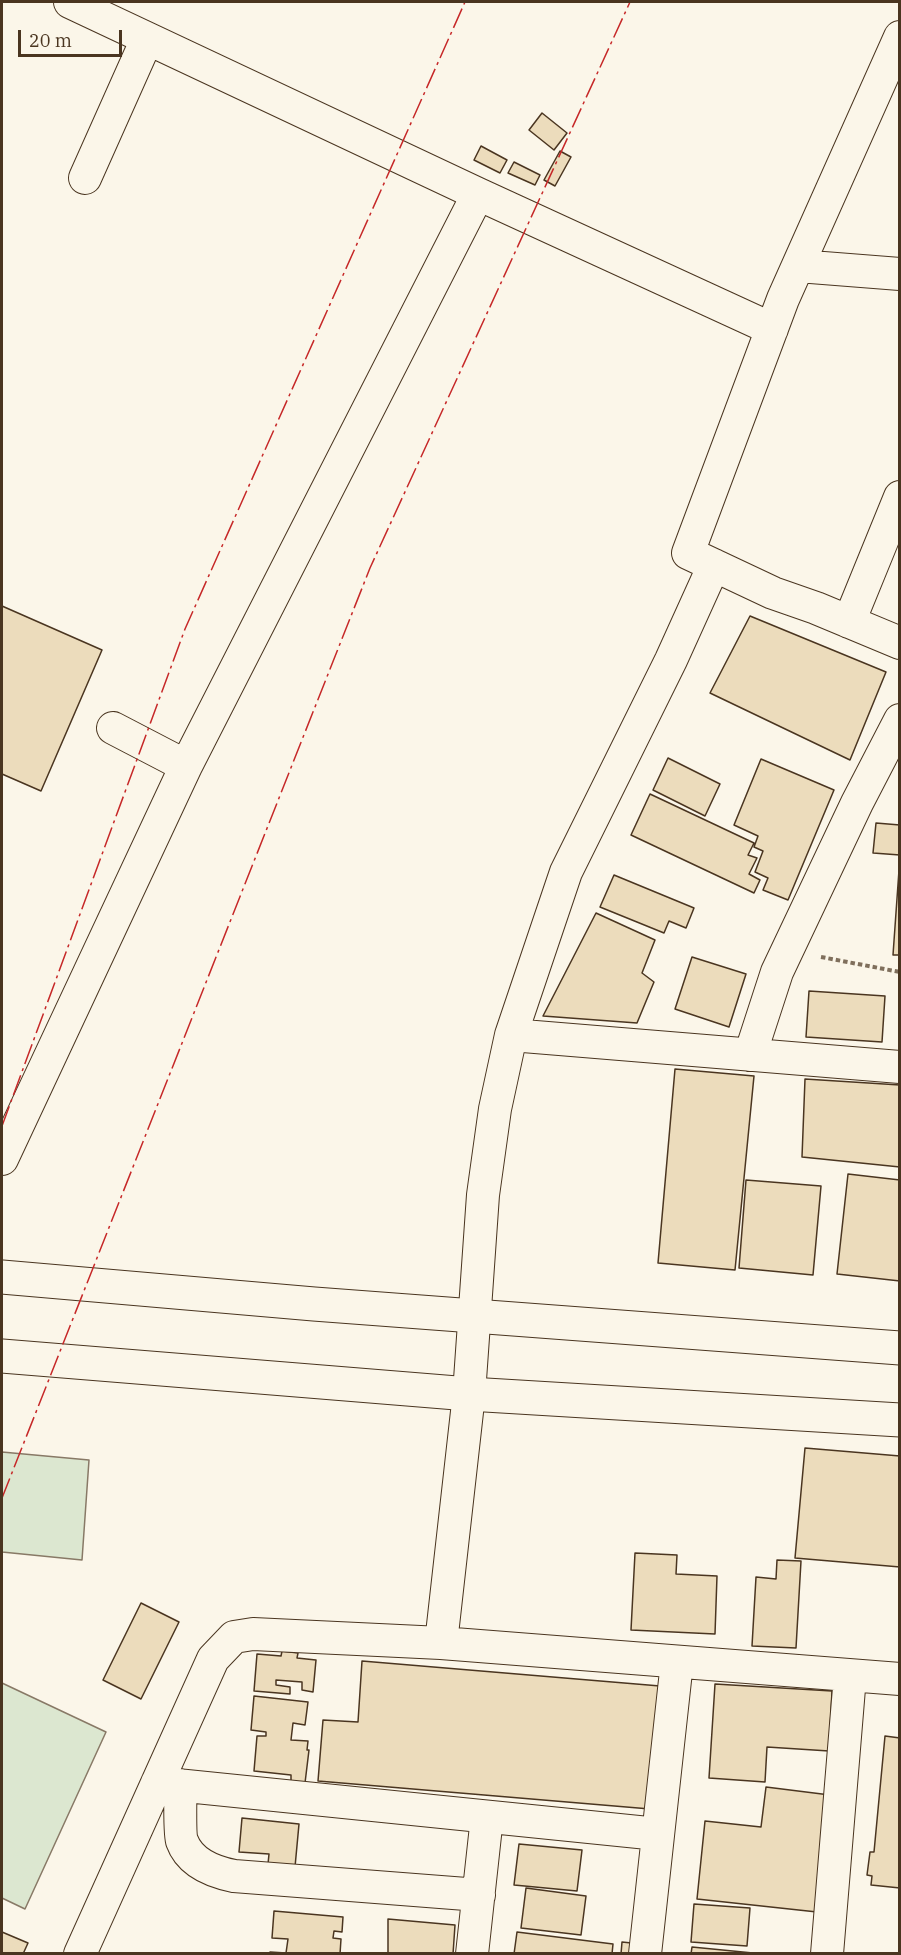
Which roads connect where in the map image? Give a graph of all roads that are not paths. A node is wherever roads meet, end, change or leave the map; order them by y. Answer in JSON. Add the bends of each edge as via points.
{"nodes":[{"id":1,"x":70,"y":2,"type":"edge"},
{"id":2,"x":900,"y":37,"type":"edge"},
{"id":3,"x":147,"y":39,"type":"junction"},
{"id":4,"x":86,"y":178,"type":"dead end"},
{"id":5,"x":478,"y":194,"type":"junction"},
{"id":6,"x":798,"y":266,"type":"junction"},
{"id":7,"x":900,"y":274,"type":"edge"},
{"id":8,"x":772,"y":329,"type":"junction"},
{"id":9,"x":900,"y":497,"type":"edge"},
{"id":10,"x":714,"y":565,"type":"junction"},
{"id":11,"x":849,"y":622,"type":"junction"},
{"id":12,"x":900,"y":643,"type":"edge"},
{"id":13,"x":900,"y":720,"type":"edge"},
{"id":14,"x":113,"y":728,"type":"dead end"},
{"id":15,"x":186,"y":766,"type":"junction"},
{"id":16,"x":511,"y":1035,"type":"junction"},
{"id":17,"x":750,"y":1055,"type":"junction"},
{"id":18,"x":900,"y":1067,"type":"edge"},
{"id":19,"x":2,"y":1160,"type":"edge"},
{"id":20,"x":2,"y":1277,"type":"edge"},
{"id":21,"x":474,"y":1315,"type":"junction"},
{"id":22,"x":900,"y":1348,"type":"edge"},
{"id":23,"x":2,"y":1356,"type":"edge"},
{"id":24,"x":469,"y":1394,"type":"junction"},
{"id":25,"x":900,"y":1420,"type":"edge"},
{"id":26,"x":441,"y":1643,"type":"junction"},
{"id":27,"x":677,"y":1662,"type":"junction"},
{"id":28,"x":850,"y":1676,"type":"junction"},
{"id":29,"x":900,"y":1679,"type":"edge"},
{"id":30,"x":169,"y":1784,"type":"junction"},
{"id":31,"x":487,"y":1817,"type":"junction"},
{"id":32,"x":658,"y":1834,"type":"junction"},
{"id":33,"x":479,"y":1895,"type":"junction"},
{"id":34,"x":80,"y":1953,"type":"edge"},
{"id":35,"x":472,"y":1953,"type":"edge"},
{"id":36,"x":645,"y":1953,"type":"edge"},
{"id":37,"x":827,"y":1953,"type":"edge"}],
"edges":[{"from":1,"to":3,"type":"street"},
{"from":2,"to":6,"type":"street"},
{"from":3,"to":4,"type":"street"},
{"from":3,"to":5,"type":"street"},
{"from":5,"to":8,"type":"street"},
{"from":5,"to":15,"type":"street"},
{"from":6,"to":7,"type":"street"},
{"from":6,"to":8,"type":"street"},
{"from":8,"to":10,"type":"street","via":[[688,552]]},
{"from":9,"to":11,"type":"street"},
{"from":10,"to":11,"type":"street"},
{"from":10,"to":16,"type":"street","via":[[566,872]]},
{"from":11,"to":12,"type":"street"},
{"from":13,"to":17,"type":"street","via":[[777,972]]},
{"from":14,"to":15,"type":"street"},
{"from":15,"to":19,"type":"street"},
{"from":16,"to":17,"type":"street"},
{"from":16,"to":21,"type":"street","via":[[495,1109],[483,1195]]},
{"from":17,"to":18,"type":"street"},
{"from":20,"to":21,"type":"street"},
{"from":21,"to":22,"type":"street"},
{"from":21,"to":24,"type":"street"},
{"from":23,"to":24,"type":"street"},
{"from":24,"to":25,"type":"street"},
{"from":24,"to":26,"type":"street"},
{"from":26,"to":27,"type":"street"},
{"from":26,"to":30,"type":"street","via":[[253,1634],[234,1637],[213,1659]]},
{"from":27,"to":28,"type":"street"},
{"from":27,"to":32,"type":"street"},
{"from":28,"to":29,"type":"street"},
{"from":28,"to":37,"type":"street"},
{"from":30,"to":31,"type":"street"},
{"from":30,"to":33,"type":"street","via":[[181,1841],[193,1858],[213,1872]]},
{"from":30,"to":34,"type":"street"},
{"from":31,"to":32,"type":"street"},
{"from":31,"to":33,"type":"street"},
{"from":32,"to":36,"type":"street"},
{"from":33,"to":35,"type":"street"}]}
